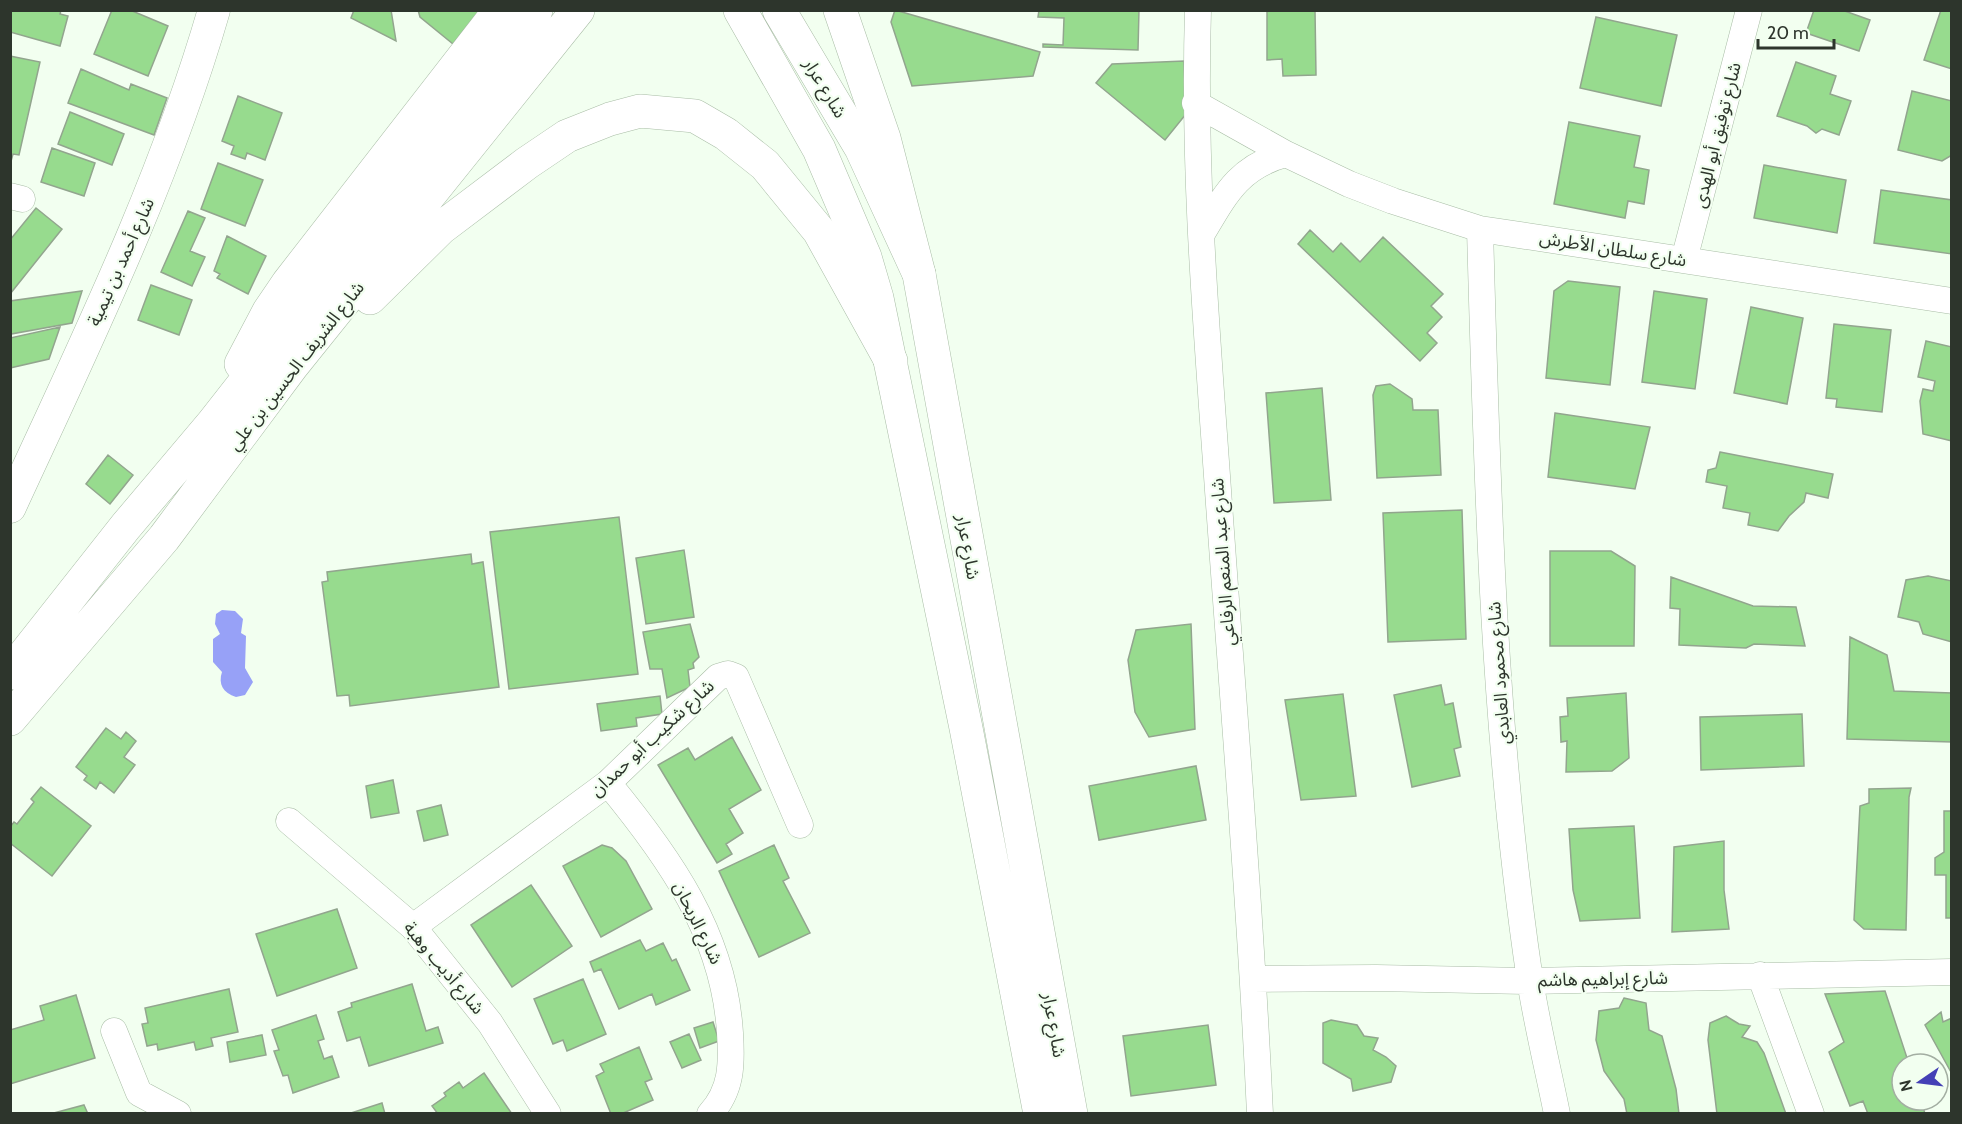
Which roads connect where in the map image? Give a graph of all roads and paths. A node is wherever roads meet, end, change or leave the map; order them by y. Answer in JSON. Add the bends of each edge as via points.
{"nodes":[{"id":1,"x":214,"y":10,"type":"edge"},
{"id":2,"x":500,"y":10,"type":"edge"},
{"id":3,"x":536,"y":10,"type":"edge"},
{"id":4,"x":578,"y":10,"type":"edge"},
{"id":5,"x":740,"y":10,"type":"edge"},
{"id":6,"x":779,"y":10,"type":"edge"},
{"id":7,"x":840,"y":10,"type":"edge"},
{"id":8,"x":1198,"y":10,"type":"edge"},
{"id":9,"x":1749,"y":10,"type":"edge"},
{"id":10,"x":1195,"y":103,"type":"junction"},
{"id":11,"x":1287,"y":154,"type":"junction"},
{"id":12,"x":1480,"y":229,"type":"junction"},
{"id":13,"x":1203,"y":232,"type":"junction"},
{"id":14,"x":1684,"y":260,"type":"junction"},
{"id":15,"x":919,"y":274,"type":"junction"},
{"id":16,"x":1952,"y":301,"type":"edge"},
{"id":17,"x":891,"y":361,"type":"junction"},
{"id":18,"x":292,"y":366,"type":"junction"},
{"id":19,"x":213,"y":423,"type":"junction"},
{"id":20,"x":10,"y":507,"type":"edge"},
{"id":21,"x":21,"y":645,"type":"edge"},
{"id":22,"x":10,"y":673,"type":"edge"},
{"id":23,"x":10,"y":719,"type":"edge"},
{"id":24,"x":608,"y":783,"type":"junction"},
{"id":25,"x":289,"y":820,"type":"dead end"},
{"id":26,"x":800,"y":825,"type":"dead end"},
{"id":27,"x":413,"y":927,"type":"junction"},
{"id":28,"x":1952,"y":972,"type":"edge"},
{"id":29,"x":1760,"y":975,"type":"junction"},
{"id":30,"x":1254,"y":979,"type":"junction"},
{"id":31,"x":1530,"y":981,"type":"junction"},
{"id":32,"x":114,"y":1031,"type":"dead end"},
{"id":33,"x":178,"y":1113,"type":"edge"},
{"id":34,"x":548,"y":1113,"type":"edge"},
{"id":35,"x":710,"y":1113,"type":"edge"},
{"id":36,"x":1040,"y":1113,"type":"edge"},
{"id":37,"x":1071,"y":1113,"type":"edge"},
{"id":38,"x":1260,"y":1113,"type":"edge"},
{"id":39,"x":1557,"y":1113,"type":"edge"},
{"id":40,"x":1811,"y":1113,"type":"edge"}],
"edges":[{"from":1,"to":20,"type":"street","name":"شارع أحمد بن تيمية","via":[[138,227]]},
{"from":2,"to":19,"type":"main road","via":[[288,283],[257,330]]},
{"from":3,"to":19,"type":"main road","name":"شارع الشريف الحسين بن علي"},
{"from":4,"to":18,"type":"main road","name":"شارع الشريف الحسين بن علي"},
{"from":5,"to":17,"type":"main road","name":"شارع عرار","via":[[819,149],[841,197],[865,257]]},
{"from":6,"to":15,"type":"main road","name":"شارع عرار","via":[[861,148]]},
{"from":7,"to":15,"type":"main road","via":[[884,138]]},
{"from":8,"to":10,"type":"street","name":"شارع عبد المنعم الرفاعي"},
{"from":9,"to":14,"type":"street","name":"شارع توفيق أبو الهدى"},
{"from":10,"to":11,"type":"street","name":"شارع سلطان الأطرش"},
{"from":10,"to":13,"type":"street","name":"شارع عبد المنعم الرفاعي"},
{"from":11,"to":12,"type":"street","name":"شارع سلطان الأطرش","via":[[1376,194]]},
{"from":11,"to":13,"type":"street","via":[[1247,170],[1228,191]]},
{"from":12,"to":14,"type":"street","name":"شارع سلطان الأطرش"},
{"from":12,"to":31,"type":"street","name":"شارع محمود العابدي","via":[[1498,676]]},
{"from":13,"to":30,"type":"street","name":"شارع عبد المنعم الرفاعي","via":[[1206,325]]},
{"from":14,"to":16,"type":"street","name":"شارع سلطان الأطرش"},
{"from":15,"to":37,"type":"main road","name":"شارع عرار"},
{"from":17,"to":18,"type":"main road","via":[[819,231],[765,165],[726,134],[695,116],[640,111],[567,136],[526,163],[441,228],[408,264]]},
{"from":17,"to":36,"type":"main road","name":"شارع عرار","via":[[969,739]]},
{"from":18,"to":23,"type":"main road","name":"شارع الشريف الحسين بن علي","via":[[164,538]]},
{"from":19,"to":21,"type":"main road","name":"شارع الشريف الحسين بن علي"},
{"from":21,"to":22,"type":"main road","name":"شارع الشريف الحسين بن علي"},
{"from":24,"to":26,"type":"street","name":"شارع شكيب أبو حمدان","via":[[718,677],[728,674],[736,677]]},
{"from":24,"to":27,"type":"street","name":"شارع شكيب أبو حمدان"},
{"from":24,"to":35,"type":"street","name":"شارع الريحان","via":[[650,833],[684,889],[719,962],[732,1060],[721,1102]]},
{"from":25,"to":27,"type":"street","name":"شارع أديب وهبة"},
{"from":27,"to":34,"type":"street","name":"شارع أديب وهبة","via":[[490,1023]]},
{"from":28,"to":29,"type":"street","name":"شارع إبراهيم هاشم"},
{"from":29,"to":31,"type":"street","name":"شارع إبراهيم هاشم"},
{"from":29,"to":40,"type":"street"},
{"from":30,"to":31,"type":"street","name":"شارع إبراهيم هاشم"},
{"from":30,"to":38,"type":"street","name":"شارع عبد المنعم الرفاعي"},
{"from":31,"to":39,"type":"street","name":"شارع محمود العابدي"},
{"from":32,"to":33,"type":"street","via":[[139,1093]]}]}
